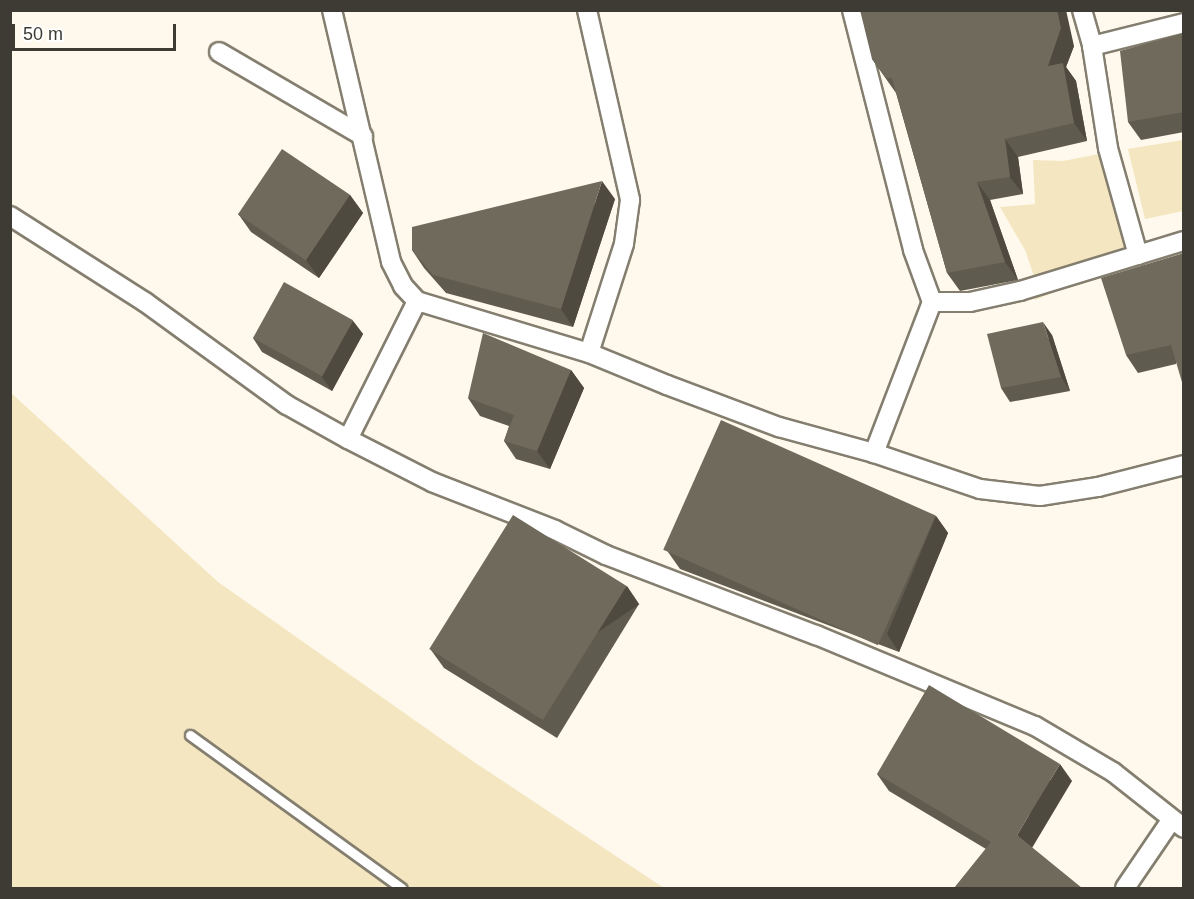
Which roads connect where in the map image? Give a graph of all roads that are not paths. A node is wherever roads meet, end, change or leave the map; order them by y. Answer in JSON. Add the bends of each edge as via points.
{"nodes":[{"id":1,"x":332,"y":10,"type":"edge"},
{"id":2,"x":587,"y":10,"type":"edge"},
{"id":3,"x":852,"y":10,"type":"edge"},
{"id":4,"x":1082,"y":10,"type":"edge"},
{"id":5,"x":1184,"y":23,"type":"edge"},
{"id":6,"x":1092,"y":46,"type":"junction"},
{"id":7,"x":219,"y":52,"type":"dead end"},
{"id":8,"x":363,"y":136,"type":"junction"},
{"id":9,"x":10,"y":216,"type":"edge"},
{"id":10,"x":1184,"y":241,"type":"edge"},
{"id":11,"x":1138,"y":255,"type":"junction"},
{"id":12,"x":417,"y":301,"type":"junction"},
{"id":13,"x":932,"y":302,"type":"junction"},
{"id":14,"x":590,"y":352,"type":"junction"},
{"id":15,"x":348,"y":439,"type":"junction"},
{"id":16,"x":874,"y":453,"type":"junction"},
{"id":17,"x":1184,"y":465,"type":"edge"},
{"id":18,"x":190,"y":735,"type":"dead end"},
{"id":19,"x":1178,"y":824,"type":"edge"},
{"id":20,"x":401,"y":888,"type":"edge"},
{"id":21,"x":1125,"y":888,"type":"edge"}],
"edges":[{"from":1,"to":8,"type":"street"},
{"from":2,"to":14,"type":"street","via":[[630,200],[624,244]]},
{"from":3,"to":13,"type":"street","via":[[913,250]]},
{"from":4,"to":6,"type":"street"},
{"from":5,"to":6,"type":"street"},
{"from":6,"to":11,"type":"street","via":[[1108,148]]},
{"from":7,"to":8,"type":"street"},
{"from":8,"to":12,"type":"street","via":[[390,262]]},
{"from":9,"to":15,"type":"street","via":[[145,302],[287,405]]},
{"from":10,"to":11,"type":"street"},
{"from":11,"to":13,"type":"street","via":[[1010,293],[970,302]]},
{"from":12,"to":14,"type":"street"},
{"from":12,"to":15,"type":"street"},
{"from":13,"to":16,"type":"street"},
{"from":14,"to":16,"type":"street","via":[[667,386],[779,427]]},
{"from":15,"to":19,"type":"street","via":[[432,482],[555,530],[606,555],[816,635],[1035,726],[1113,772]]},
{"from":16,"to":17,"type":"street","via":[[980,489],[1040,496],[1098,487]]},
{"from":18,"to":20,"type":"lane"},
{"from":19,"to":21,"type":"street"}]}
